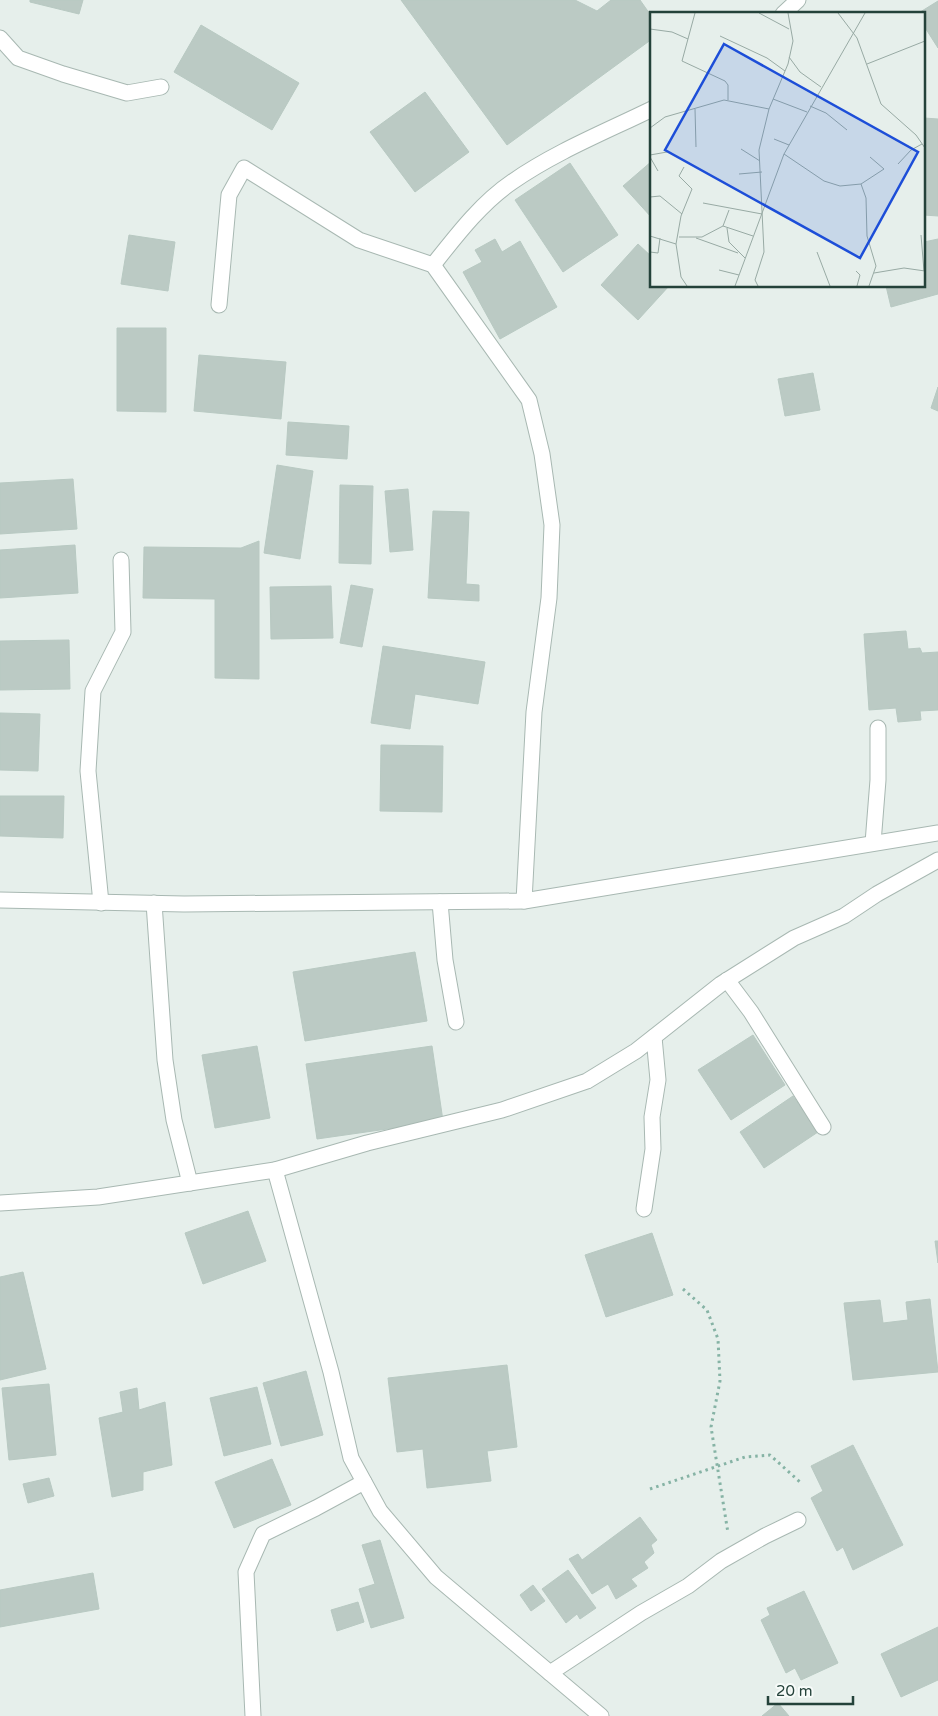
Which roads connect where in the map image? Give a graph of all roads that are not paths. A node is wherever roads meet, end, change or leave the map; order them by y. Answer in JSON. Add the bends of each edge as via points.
{"nodes":[{"id":1,"x":798,"y":0,"type":"edge"},
{"id":2,"x":785,"y":12,"type":"edge"},
{"id":3,"x":0,"y":38,"type":"edge"},
{"id":4,"x":160,"y":87,"type":"dead end"},
{"id":5,"x":650,"y":110,"type":"edge"},
{"id":6,"x":433,"y":265,"type":"junction"},
{"id":7,"x":219,"y":305,"type":"dead end"},
{"id":8,"x":121,"y":560,"type":"dead end"},
{"id":9,"x":878,"y":728,"type":"dead end"},
{"id":10,"x":938,"y":832,"type":"edge"},
{"id":11,"x":874,"y":843,"type":"junction"},
{"id":12,"x":938,"y":860,"type":"edge"},
{"id":13,"x":0,"y":900,"type":"edge"},
{"id":14,"x":524,"y":901,"type":"junction"},
{"id":15,"x":440,"y":902,"type":"junction"},
{"id":16,"x":100,"y":903,"type":"junction"},
{"id":17,"x":154,"y":903,"type":"junction"},
{"id":18,"x":727,"y":980,"type":"junction"},
{"id":19,"x":456,"y":1022,"type":"dead end"},
{"id":20,"x":654,"y":1037,"type":"junction"},
{"id":21,"x":823,"y":1128,"type":"dead end"},
{"id":22,"x":274,"y":1170,"type":"junction"},
{"id":23,"x":190,"y":1183,"type":"junction"},
{"id":24,"x":0,"y":1203,"type":"edge"},
{"id":25,"x":644,"y":1209,"type":"dead end"},
{"id":26,"x":364,"y":1482,"type":"junction"},
{"id":27,"x":798,"y":1520,"type":"dead end"},
{"id":28,"x":550,"y":1673,"type":"junction"},
{"id":29,"x":253,"y":1716,"type":"edge"},
{"id":30,"x":602,"y":1716,"type":"edge"}],
"edges":[{"from":1,"to":2,"type":"street"},
{"from":3,"to":4,"type":"street","via":[[18,58],[63,74],[127,93]]},
{"from":5,"to":6,"type":"street","via":[[556,155],[511,182],[460,230]]},
{"from":6,"to":7,"type":"street","via":[[358,240],[244,168],[229,195]]},
{"from":6,"to":14,"type":"street","via":[[529,400],[542,454],[552,525],[549,598],[534,712]]},
{"from":8,"to":16,"type":"street","via":[[123,632],[93,691],[88,771]]},
{"from":9,"to":11,"type":"street"},
{"from":10,"to":11,"type":"street"},
{"from":11,"to":14,"type":"street"},
{"from":12,"to":18,"type":"street","via":[[844,916],[794,938]]},
{"from":13,"to":16,"type":"street"},
{"from":14,"to":15,"type":"street"},
{"from":15,"to":17,"type":"street"},
{"from":15,"to":19,"type":"street","via":[[445,960]]},
{"from":16,"to":17,"type":"street"},
{"from":17,"to":23,"type":"street","via":[[165,1060],[174,1120]]},
{"from":18,"to":20,"type":"street"},
{"from":18,"to":21,"type":"street","via":[[751,1012]]},
{"from":20,"to":22,"type":"street","via":[[587,1081],[502,1110],[367,1142]]},
{"from":20,"to":25,"type":"street","via":[[658,1080]]},
{"from":22,"to":23,"type":"street"},
{"from":22,"to":26,"type":"street","via":[[331,1372],[350,1458]]},
{"from":23,"to":24,"type":"street","via":[[98,1198]]},
{"from":26,"to":28,"type":"street","via":[[380,1511],[436,1577]]},
{"from":26,"to":29,"type":"street","via":[[262,1534],[246,1572]]},
{"from":27,"to":28,"type":"street","via":[[732,1555]]},
{"from":28,"to":30,"type":"street"}]}
